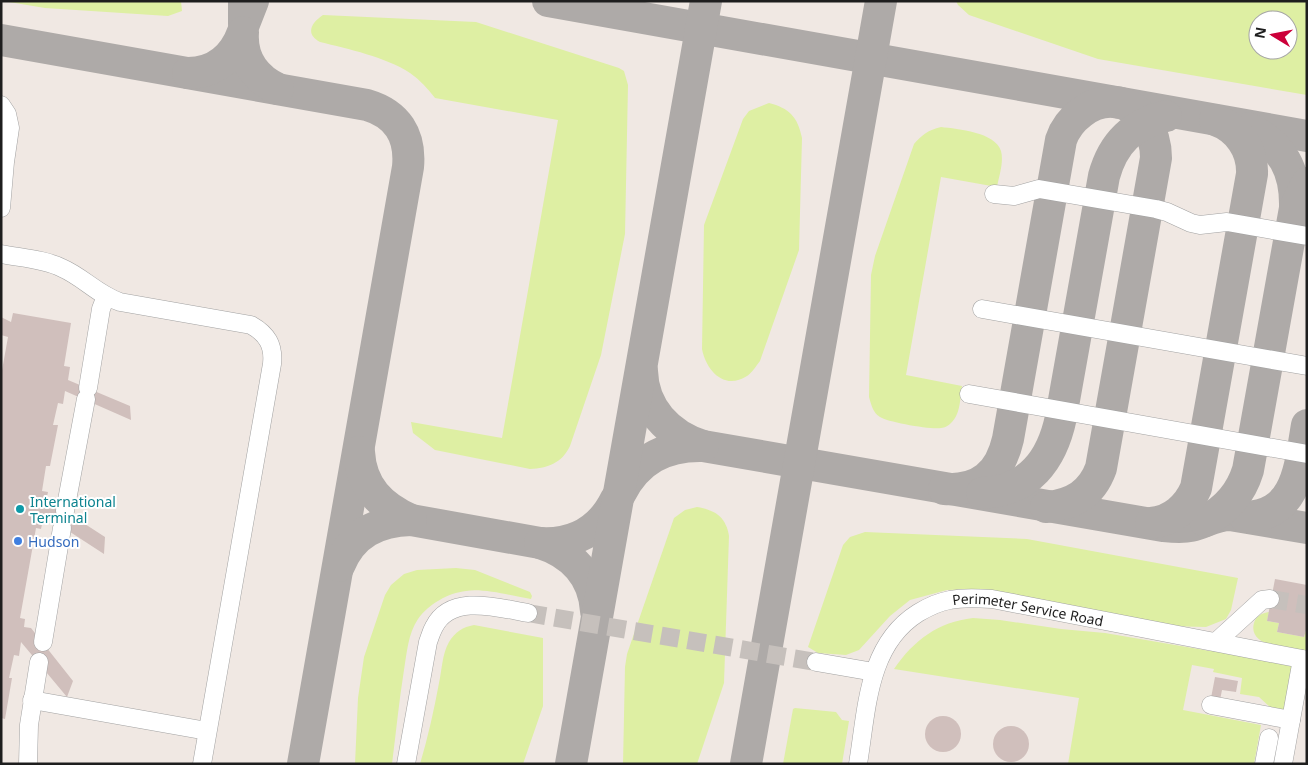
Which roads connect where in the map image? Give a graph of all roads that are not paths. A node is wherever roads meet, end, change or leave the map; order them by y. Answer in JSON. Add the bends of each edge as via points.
{"nodes":[{"id":1,"x":1,"y":105,"type":"edge"},
{"id":2,"x":994,"y":194,"type":"dead end"},
{"id":3,"x":1,"y":208,"type":"edge"},
{"id":4,"x":1307,"y":236,"type":"edge"},
{"id":5,"x":1,"y":254,"type":"edge"},
{"id":6,"x":106,"y":296,"type":"junction"},
{"id":7,"x":982,"y":309,"type":"dead end"},
{"id":8,"x":1307,"y":366,"type":"edge"},
{"id":9,"x":969,"y":394,"type":"dead end"},
{"id":10,"x":1307,"y":454,"type":"edge"},
{"id":11,"x":1270,"y":599,"type":"tunnel mouth"},
{"id":12,"x":528,"y":613,"type":"tunnel mouth"},
{"id":13,"x":43,"y":642,"type":"dead end"},
{"id":14,"x":1216,"y":642,"type":"junction"},
{"id":15,"x":1304,"y":659,"type":"edge"},
{"id":16,"x":39,"y":662,"type":"dead end"},
{"id":17,"x":816,"y":662,"type":"tunnel mouth"},
{"id":18,"x":874,"y":672,"type":"junction"},
{"id":19,"x":32,"y":700,"type":"junction"},
{"id":20,"x":1211,"y":705,"type":"dead end"},
{"id":21,"x":1291,"y":720,"type":"junction"},
{"id":22,"x":207,"y":731,"type":"junction"},
{"id":23,"x":1269,"y":738,"type":"dead end"},
{"id":24,"x":28,"y":764,"type":"edge"},
{"id":25,"x":202,"y":764,"type":"edge"},
{"id":26,"x":406,"y":764,"type":"edge"},
{"id":27,"x":858,"y":764,"type":"edge"},
{"id":28,"x":1264,"y":764,"type":"edge"},
{"id":29,"x":1283,"y":764,"type":"edge"}],
"edges":[{"from":1,"to":3,"type":"lane","via":[[10,128]]},
{"from":2,"to":4,"type":"lane","via":[[1014,196],[1039,189],[1156,209],[1190,223],[1227,222]]},
{"from":5,"to":6,"type":"lane","via":[[62,267]]},
{"from":6,"to":13,"type":"lane"},
{"from":6,"to":22,"type":"lane","via":[[120,302],[251,325],[266,336],[272,350]]},
{"from":7,"to":8,"type":"lane"},
{"from":9,"to":10,"type":"lane"},
{"from":11,"to":14,"type":"lane","via":[[1262,600]]},
{"from":12,"to":26,"type":"lane","via":[[480,605],[462,606],[446,614],[434,626],[428,642]]},
{"from":14,"to":15,"type":"lane","name":"Perimeter Service Road"},
{"from":14,"to":18,"type":"lane","name":"Perimeter Service Road","via":[[992,599],[971,598],[949,600],[911,618],[885,647]]},
{"from":15,"to":21,"type":"lane"},
{"from":16,"to":19,"type":"lane"},
{"from":17,"to":18,"type":"lane"},
{"from":18,"to":27,"type":"lane","name":"Perimeter Service Road"},
{"from":19,"to":22,"type":"lane"},
{"from":19,"to":24,"type":"lane"},
{"from":20,"to":21,"type":"lane"},
{"from":21,"to":29,"type":"lane"},
{"from":22,"to":25,"type":"lane"},
{"from":23,"to":28,"type":"lane"}]}
